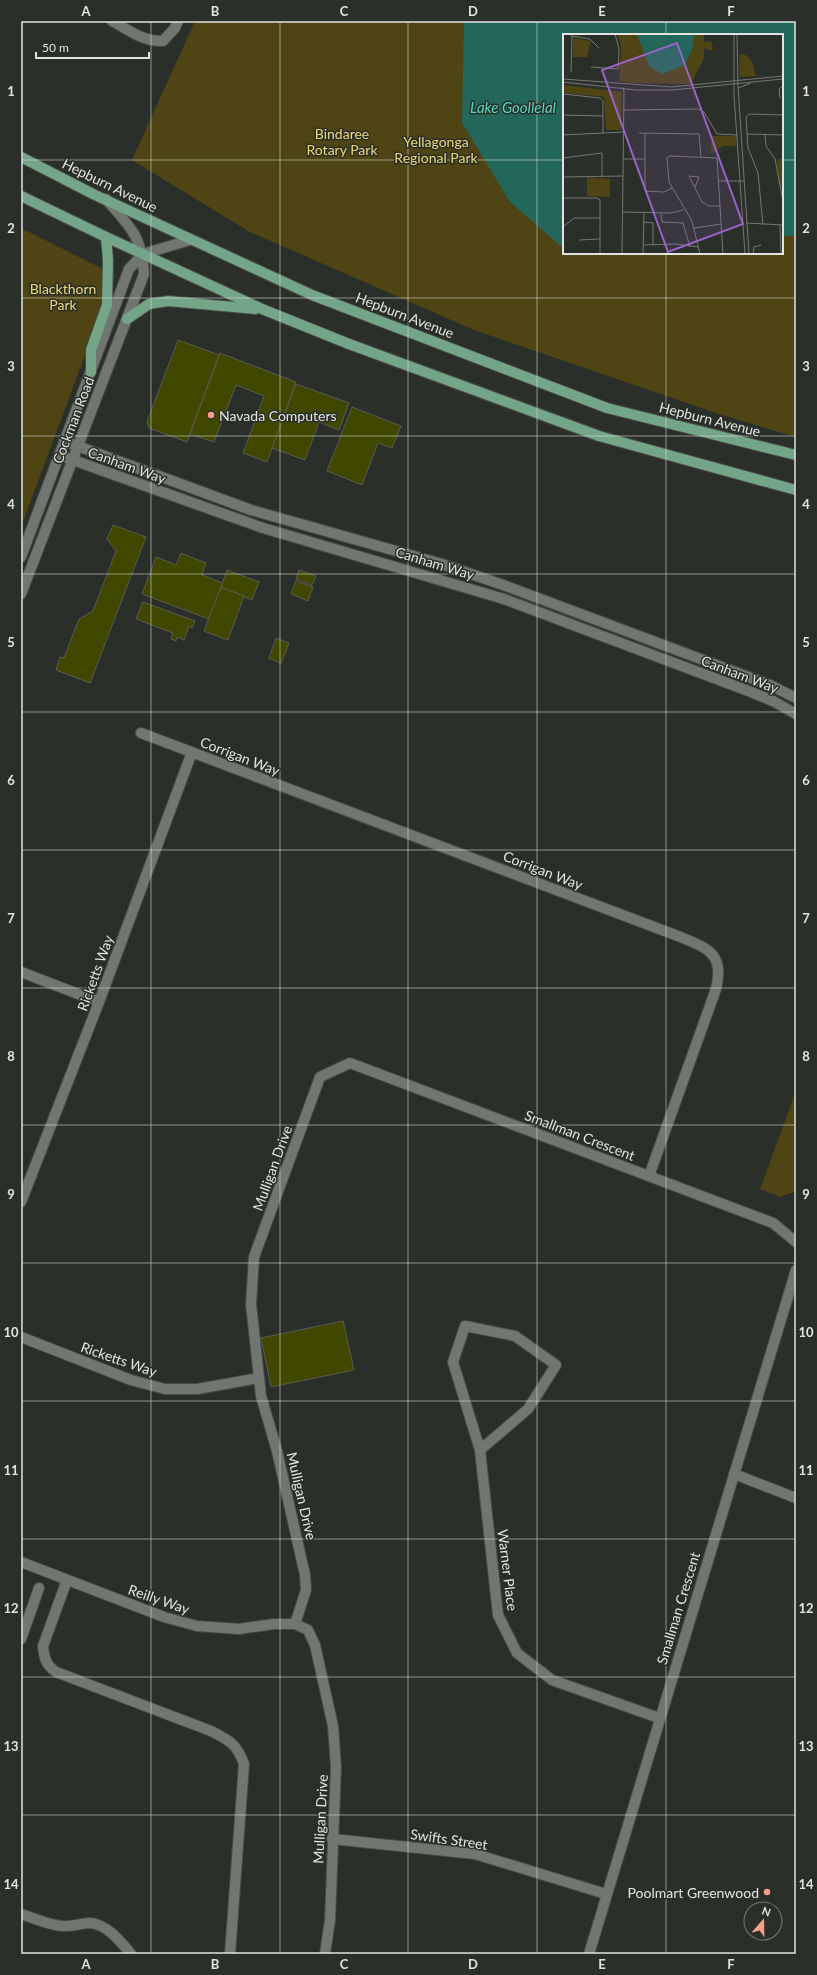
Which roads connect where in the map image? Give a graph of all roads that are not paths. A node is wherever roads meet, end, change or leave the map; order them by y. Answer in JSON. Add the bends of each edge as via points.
{"nodes":[{"id":1,"x":112,"y":21,"type":"edge"},
{"id":2,"x":178,"y":21,"type":"edge"},
{"id":3,"x":21,"y":157,"type":"edge"},
{"id":4,"x":21,"y":196,"type":"edge"},
{"id":5,"x":106,"y":200,"type":"junction"},
{"id":6,"x":106,"y":237,"type":"junction"},
{"id":7,"x":190,"y":240,"type":"junction"},
{"id":8,"x":143,"y":254,"type":"junction"},
{"id":9,"x":262,"y":309,"type":"junction"},
{"id":10,"x":127,"y":319,"type":"junction"},
{"id":11,"x":91,"y":372,"type":"junction"},
{"id":12,"x":64,"y":440,"type":"junction"},
{"id":13,"x":78,"y":446,"type":"junction"},
{"id":14,"x":59,"y":455,"type":"junction"},
{"id":15,"x":796,"y":455,"type":"edge"},
{"id":16,"x":72,"y":460,"type":"junction"},
{"id":17,"x":796,"y":490,"type":"edge"},
{"id":18,"x":21,"y":557,"type":"edge"},
{"id":19,"x":21,"y":594,"type":"edge"},
{"id":20,"x":796,"y":698,"type":"edge"},
{"id":21,"x":796,"y":714,"type":"edge"},
{"id":22,"x":142,"y":733,"type":"dead end"},
{"id":23,"x":192,"y":752,"type":"junction"},
{"id":24,"x":21,"y":972,"type":"edge"},
{"id":25,"x":99,"y":1002,"type":"junction"},
{"id":26,"x":350,"y":1063,"type":"joint"},
{"id":27,"x":649,"y":1176,"type":"junction"},
{"id":28,"x":21,"y":1202,"type":"edge"},
{"id":29,"x":796,"y":1242,"type":"edge"},
{"id":30,"x":796,"y":1270,"type":"edge"},
{"id":31,"x":21,"y":1337,"type":"edge"},
{"id":32,"x":259,"y":1378,"type":"junction"},
{"id":33,"x":480,"y":1450,"type":"junction"},
{"id":34,"x":734,"y":1474,"type":"junction"},
{"id":35,"x":796,"y":1498,"type":"edge"},
{"id":36,"x":21,"y":1562,"type":"edge"},
{"id":37,"x":67,"y":1580,"type":"junction"},
{"id":38,"x":39,"y":1588,"type":"dead end"},
{"id":39,"x":295,"y":1624,"type":"junction"},
{"id":40,"x":21,"y":1639,"type":"edge"},
{"id":41,"x":659,"y":1718,"type":"junction"},
{"id":42,"x":332,"y":1839,"type":"junction"},
{"id":43,"x":606,"y":1894,"type":"junction"},
{"id":44,"x":21,"y":1914,"type":"edge"},
{"id":45,"x":131,"y":1954,"type":"edge"},
{"id":46,"x":230,"y":1954,"type":"edge"},
{"id":47,"x":325,"y":1954,"type":"edge"},
{"id":48,"x":589,"y":1954,"type":"edge"}],
"edges":[{"from":1,"to":2,"type":"street","via":[[153,42],[163,41]]},
{"from":3,"to":5,"type":"main road","name":"Hepburn Avenue"},
{"from":4,"to":6,"type":"main road"},
{"from":5,"to":7,"type":"main road","name":"Hepburn Avenue"},
{"from":5,"to":8,"type":"street","name":"Cockman Road","via":[[133,230]]},
{"from":6,"to":8,"type":"main road"},
{"from":6,"to":11,"type":"main road","via":[[107,305],[92,350]]},
{"from":7,"to":8,"type":"street"},
{"from":7,"to":15,"type":"main road","name":"Hepburn Avenue","via":[[312,295],[607,408]]},
{"from":8,"to":9,"type":"main road"},
{"from":8,"to":10,"type":"street","name":"Cockman Road","via":[[144,274]]},
{"from":8,"to":11,"type":"street","name":"Cockman Road","via":[[129,269]]},
{"from":9,"to":10,"type":"main road","via":[[168,301],[149,304]]},
{"from":9,"to":17,"type":"main road","via":[[349,344],[599,436]]},
{"from":10,"to":13,"type":"street","name":"Cockman Road"},
{"from":11,"to":12,"type":"street","name":"Cockman Road"},
{"from":12,"to":13,"type":"street","name":"Canham Way"},
{"from":12,"to":14,"type":"street","name":"Cockman Road"},
{"from":13,"to":16,"type":"street","name":"Cockman Road"},
{"from":13,"to":20,"type":"street","name":"Canham Way","via":[[251,510],[442,564],[506,586],[770,685]]},
{"from":14,"to":16,"type":"street","name":"Canham Way"},
{"from":14,"to":18,"type":"street","name":"Cockman Road"},
{"from":16,"to":19,"type":"street","name":"Cockman Road"},
{"from":16,"to":21,"type":"street","name":"Canham Way","via":[[263,528],[504,599],[751,692]]},
{"from":22,"to":23,"type":"street","name":"Corrigan Way"},
{"from":23,"to":25,"type":"street","name":"Ricketts Way"},
{"from":23,"to":27,"type":"street","name":"Corrigan Way","via":[[678,936],[709,951],[719,967],[716,989]]},
{"from":24,"to":25,"type":"street"},
{"from":25,"to":28,"type":"street","name":"Ricketts Way"},
{"from":26,"to":27,"type":"street","name":"Smallman Crescent"},
{"from":26,"to":32,"type":"street","name":"Mulligan Drive","via":[[320,1077],[254,1257],[251,1304]]},
{"from":27,"to":29,"type":"street","name":"Smallman Crescent","via":[[773,1223]]},
{"from":30,"to":34,"type":"street","name":"Smallman Crescent"},
{"from":31,"to":32,"type":"street","name":"Ricketts Way","via":[[131,1380],[165,1389],[197,1389]]},
{"from":32,"to":39,"type":"street","name":"Mulligan Drive","via":[[261,1396],[277,1451],[305,1575],[306,1590]]},
{"from":33,"to":33,"type":"street","name":"Warner Place","via":[[453,1362],[465,1326],[515,1336],[556,1365],[528,1409]]},
{"from":33,"to":41,"type":"street","name":"Warner Place","via":[[498,1615],[517,1653],[552,1680]]},
{"from":34,"to":35,"type":"street"},
{"from":34,"to":41,"type":"street","name":"Smallman Crescent"},
{"from":36,"to":37,"type":"street","name":"Reilly Way"},
{"from":37,"to":39,"type":"street","name":"Reilly Way","via":[[164,1617],[197,1626],[239,1630],[274,1624]]},
{"from":37,"to":46,"type":"street","via":[[43,1646],[44,1657],[49,1666],[56,1672],[211,1731],[229,1740],[240,1752],[244,1764]]},
{"from":38,"to":40,"type":"street"},
{"from":39,"to":42,"type":"street","name":"Mulligan Drive","via":[[308,1630],[315,1645],[333,1726],[336,1767]]},
{"from":41,"to":43,"type":"street","name":"Smallman Crescent"},
{"from":42,"to":43,"type":"street","name":"Swifts Street","via":[[475,1854]]},
{"from":42,"to":47,"type":"street","name":"Mulligan Drive","via":[[330,1920]]},
{"from":43,"to":48,"type":"street","name":"Smallman Crescent"},
{"from":44,"to":45,"type":"street","via":[[61,1926],[97,1924],[117,1938]]}]}
